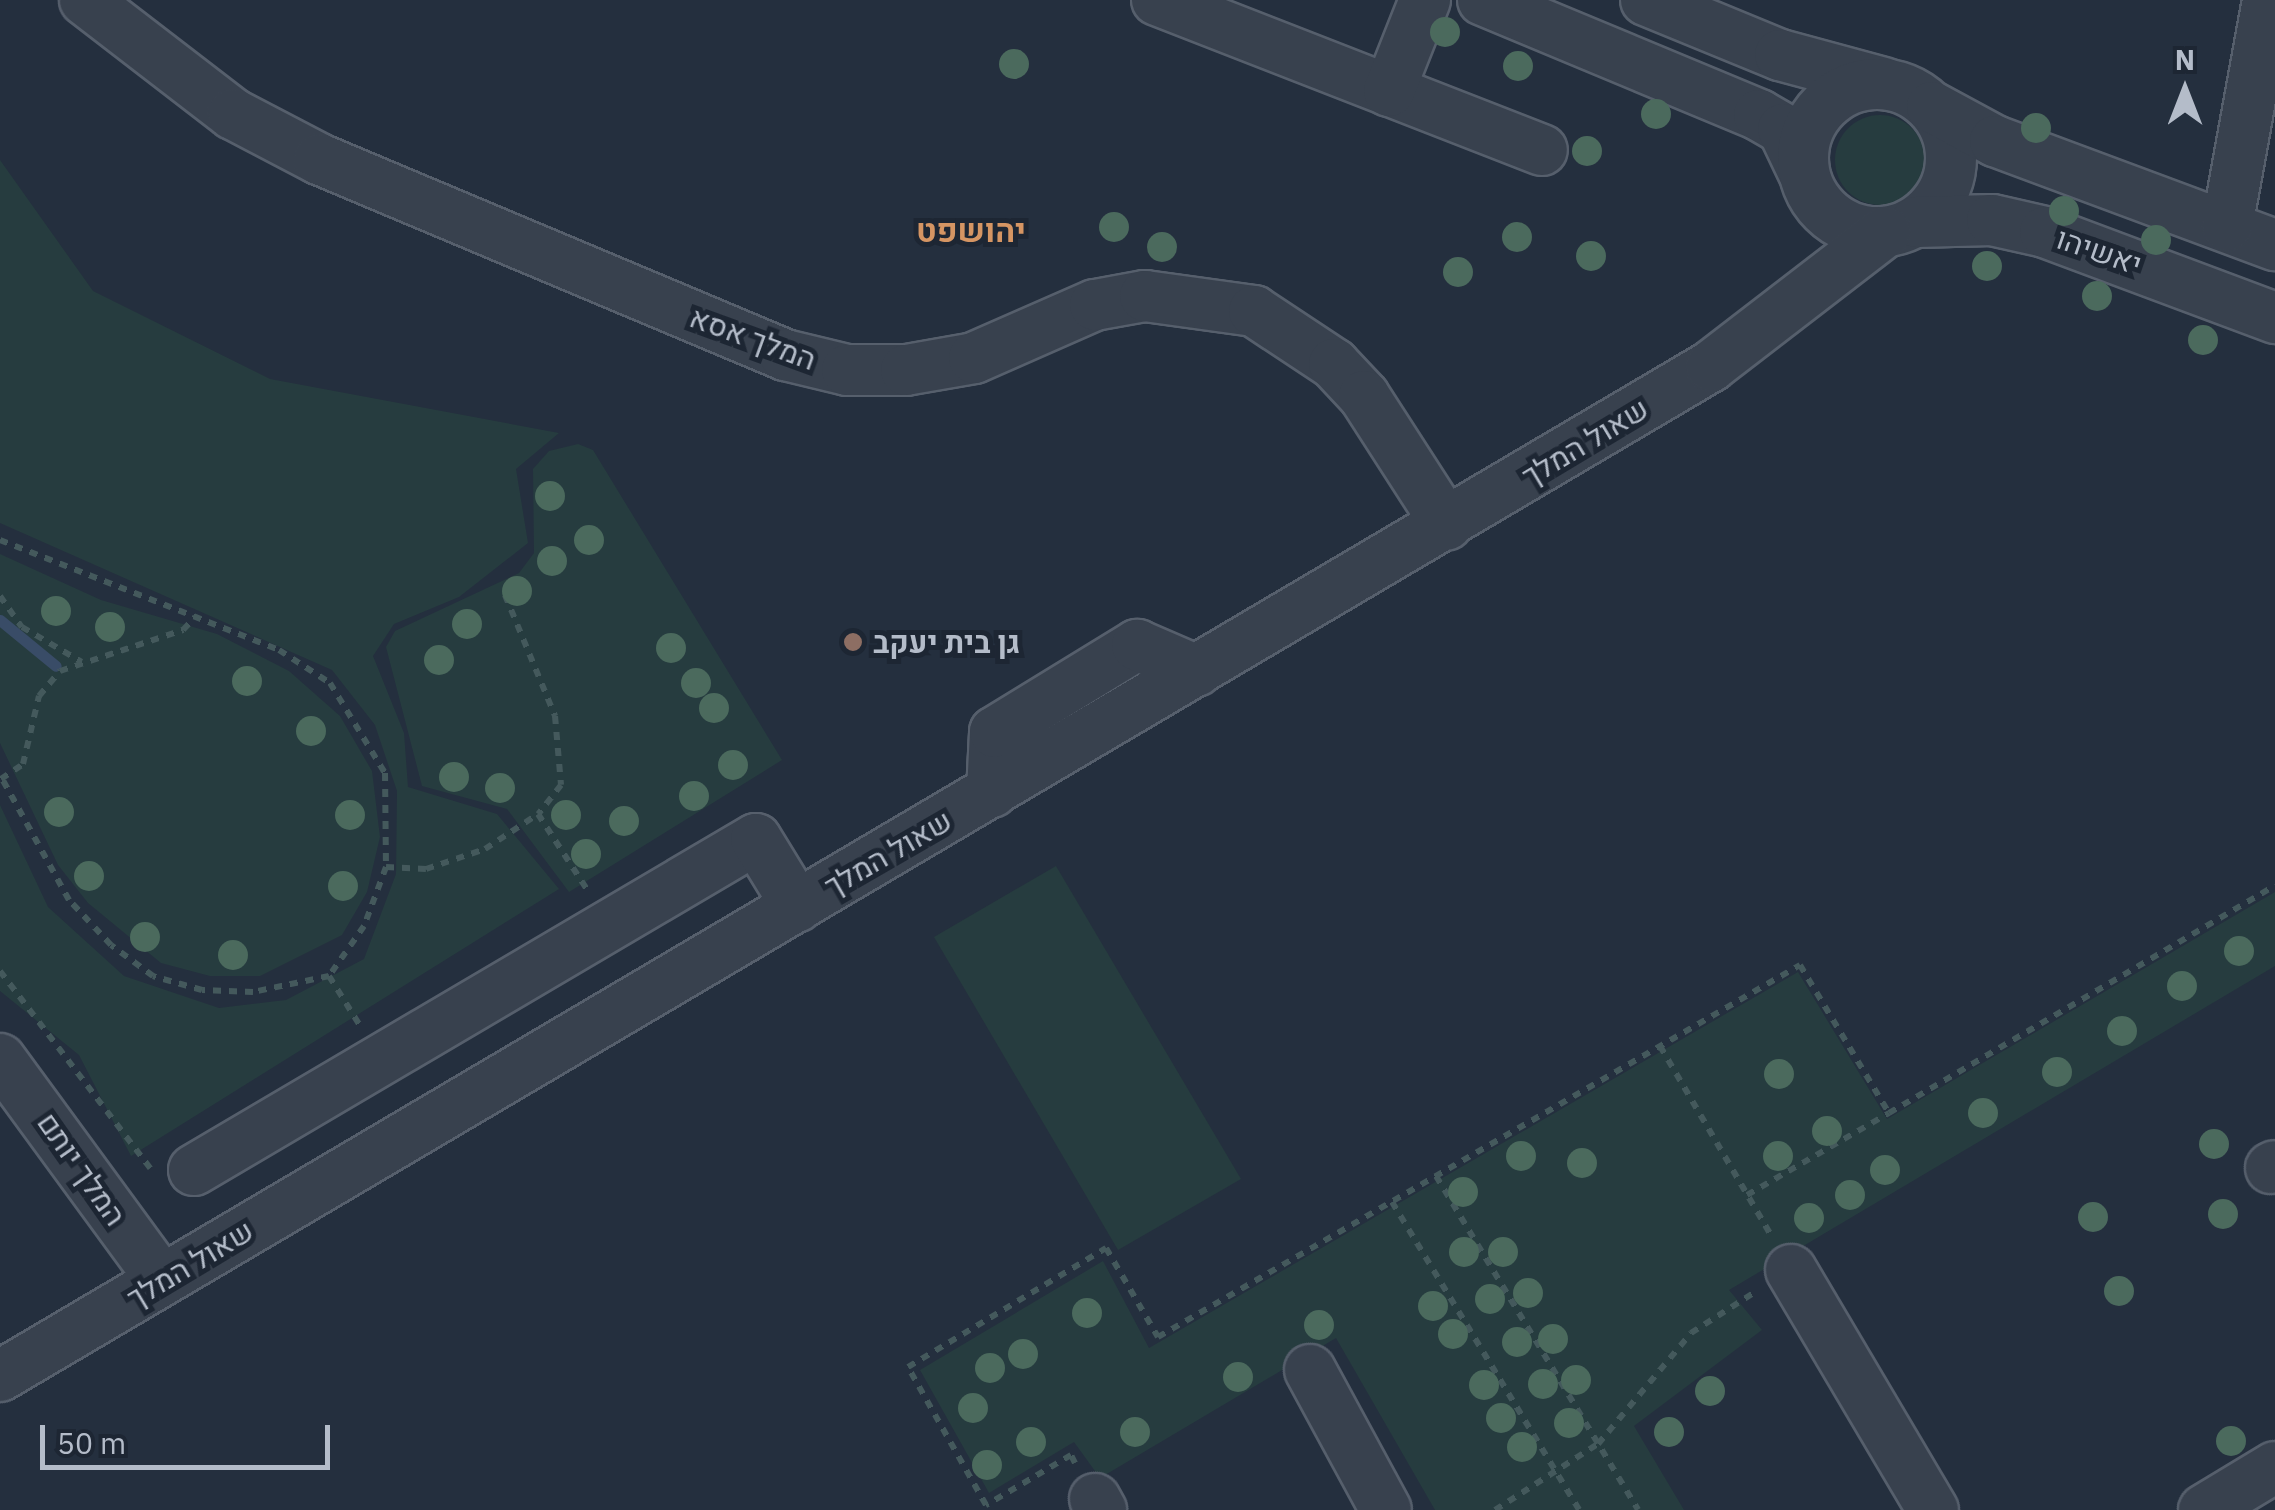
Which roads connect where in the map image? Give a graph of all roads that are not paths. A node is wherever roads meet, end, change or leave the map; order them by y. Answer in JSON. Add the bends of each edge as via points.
{"nodes":[{"id":1,"x":85,"y":0,"type":"edge"},
{"id":2,"x":1157,"y":0,"type":"edge"},
{"id":3,"x":1425,"y":0,"type":"edge"},
{"id":4,"x":1483,"y":0,"type":"edge"},
{"id":5,"x":1646,"y":0,"type":"edge"},
{"id":6,"x":2268,"y":0,"type":"edge"},
{"id":7,"x":1388,"y":91,"type":"junction"},
{"id":8,"x":1910,"y":96,"type":"junction"},
{"id":9,"x":1542,"y":150,"type":"dead end"},
{"id":10,"x":1807,"y":183,"type":"junction"},
{"id":11,"x":2227,"y":226,"type":"junction"},
{"id":12,"x":1900,"y":227,"type":"junction"},
{"id":13,"x":2275,"y":246,"type":"edge"},
{"id":14,"x":2275,"y":318,"type":"edge"},
{"id":15,"x":1771,"y":323,"type":"junction"},
{"id":16,"x":1447,"y":525,"type":"junction"},
{"id":17,"x":797,"y":906,"type":"junction"},
{"id":18,"x":0,"y":1059,"type":"edge"},
{"id":19,"x":318,"y":1097,"type":"junction"},
{"id":20,"x":358,"y":1164,"type":"junction"},
{"id":21,"x":194,"y":1170,"type":"dead end"},
{"id":22,"x":1791,"y":1270,"type":"road end"},
{"id":23,"x":162,"y":1280,"type":"junction"},
{"id":24,"x":1310,"y":1370,"type":"dead end"},
{"id":25,"x":0,"y":1376,"type":"edge"},
{"id":26,"x":2275,"y":1467,"type":"edge"},
{"id":27,"x":1386,"y":1510,"type":"edge"},
{"id":28,"x":1933,"y":1510,"type":"edge"},
{"id":29,"x":2204,"y":1510,"type":"edge"}],
"edges":[{"from":1,"to":16,"type":"street","name":"המלך אסא","via":[[218,104],[302,150],[408,203],[785,355],[847,370],[906,370],[974,358],[1095,305],[1146,296],[1254,311],[1334,364],[1364,396]]},
{"from":2,"to":7,"type":"street"},
{"from":3,"to":7,"type":"street"},
{"from":4,"to":10,"type":"street","via":[[1759,115],[1783,129]]},
{"from":5,"to":8,"type":"street","via":[[1780,56]]},
{"from":6,"to":11,"type":"street"},
{"from":7,"to":9,"type":"street"},
{"from":8,"to":10,"type":"street","via":[[1843,91],[1824,105],[1802,147]]},
{"from":8,"to":11,"type":"street","via":[[1995,140]]},
{"from":8,"to":12,"type":"street","via":[[1951,168]]},
{"from":10,"to":12,"type":"street","via":[[1842,224]]},
{"from":10,"to":15,"type":"street","name":"שאול המלך","via":[[1812,253]]},
{"from":11,"to":13,"type":"street"},
{"from":12,"to":14,"type":"street","name":"יאשיהו","via":[[1992,220],[2046,232]]},
{"from":12,"to":15,"type":"street","name":"שאול המלך"},
{"from":15,"to":16,"type":"street","name":"שאול המלך"},
{"from":16,"to":17,"type":"street","name":"שאול המלך"},
{"from":17,"to":19,"type":"street","via":[[756,838]]},
{"from":17,"to":20,"type":"street","name":"שאול המלך"},
{"from":18,"to":23,"type":"street","name":"המלך יותם"},
{"from":19,"to":20,"type":"street"},
{"from":19,"to":21,"type":"street"},
{"from":20,"to":23,"type":"street","name":"שאול המלך"},
{"from":22,"to":28,"type":"street"},
{"from":23,"to":25,"type":"street","name":"שאול המלך"},
{"from":24,"to":27,"type":"street"},
{"from":26,"to":29,"type":"street"}]}
